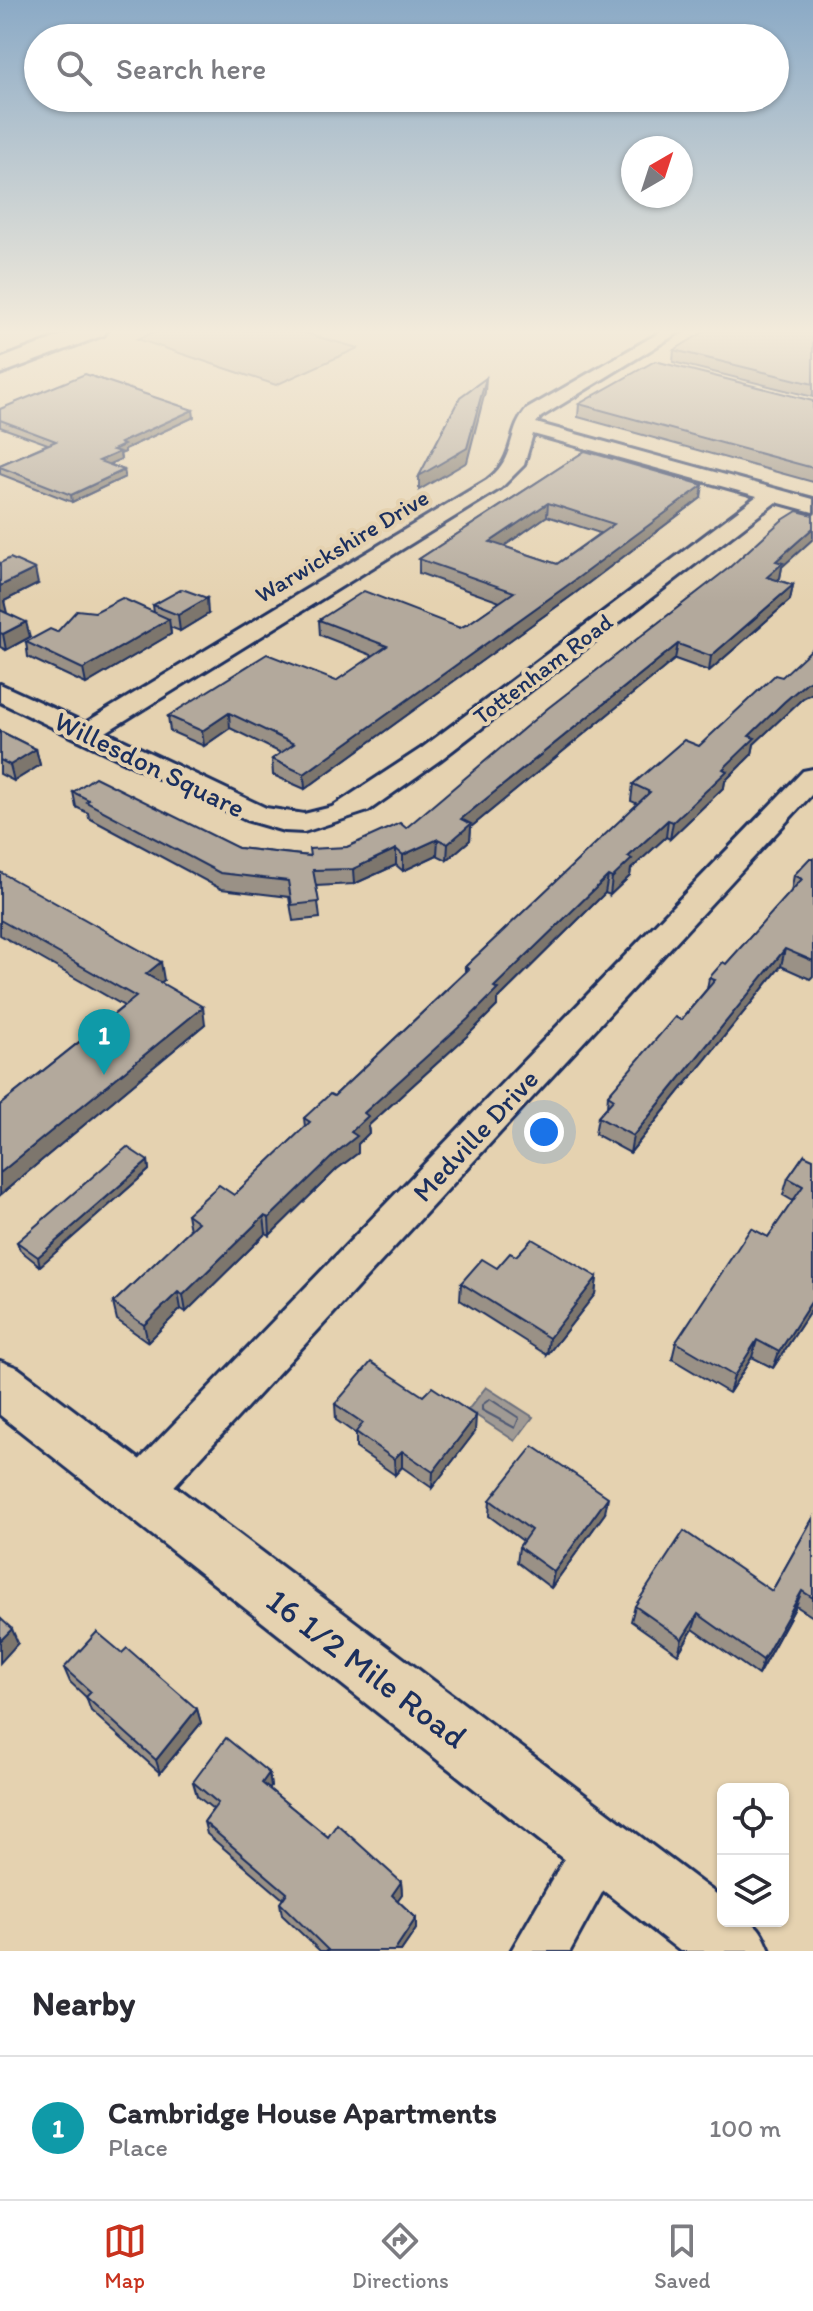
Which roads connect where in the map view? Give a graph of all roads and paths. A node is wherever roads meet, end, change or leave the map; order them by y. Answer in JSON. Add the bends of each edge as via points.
{"nodes":[{"id":1,"x":528,"y":421,"type":"edge"},
{"id":2,"x":524,"y":427,"type":"junction"},
{"id":3,"x":772,"y":495,"type":"junction"},
{"id":4,"x":813,"y":506,"type":"edge"},
{"id":5,"x":0,"y":692,"type":"edge"},
{"id":6,"x":86,"y":733,"type":"junction"},
{"id":7,"x":813,"y":777,"type":"edge"},
{"id":8,"x":304,"y":823,"type":"joint"},
{"id":9,"x":0,"y":1384,"type":"edge"},
{"id":10,"x":138,"y":1493,"type":"junction"},
{"id":11,"x":601,"y":1847,"type":"junction"},
{"id":12,"x":539,"y":1951,"type":"edge"},
{"id":13,"x":735,"y":1951,"type":"edge"}],
"edges":[{"from":1,"to":2,"type":"street"},
{"from":2,"to":3,"type":"street"},
{"from":2,"to":6,"type":"street","name":"Warwickshire Drive","via":[[519,457],[501,479]]},
{"from":3,"to":4,"type":"street"},
{"from":3,"to":8,"type":"street","name":"Tottenham Road","via":[[389,784],[342,813]]},
{"from":5,"to":6,"type":"street","name":"Willesdon Square"},
{"from":6,"to":8,"type":"street","name":"Willesdon Square","via":[[256,814]]},
{"from":7,"to":10,"type":"street","name":"Medville Drive"},
{"from":9,"to":10,"type":"street","name":"16 1/2 Mile Road"},
{"from":10,"to":11,"type":"street","name":"16 1/2 Mile Road"},
{"from":11,"to":12,"type":"street"},
{"from":11,"to":13,"type":"street","name":"16 1/2 Mile Road"}]}
